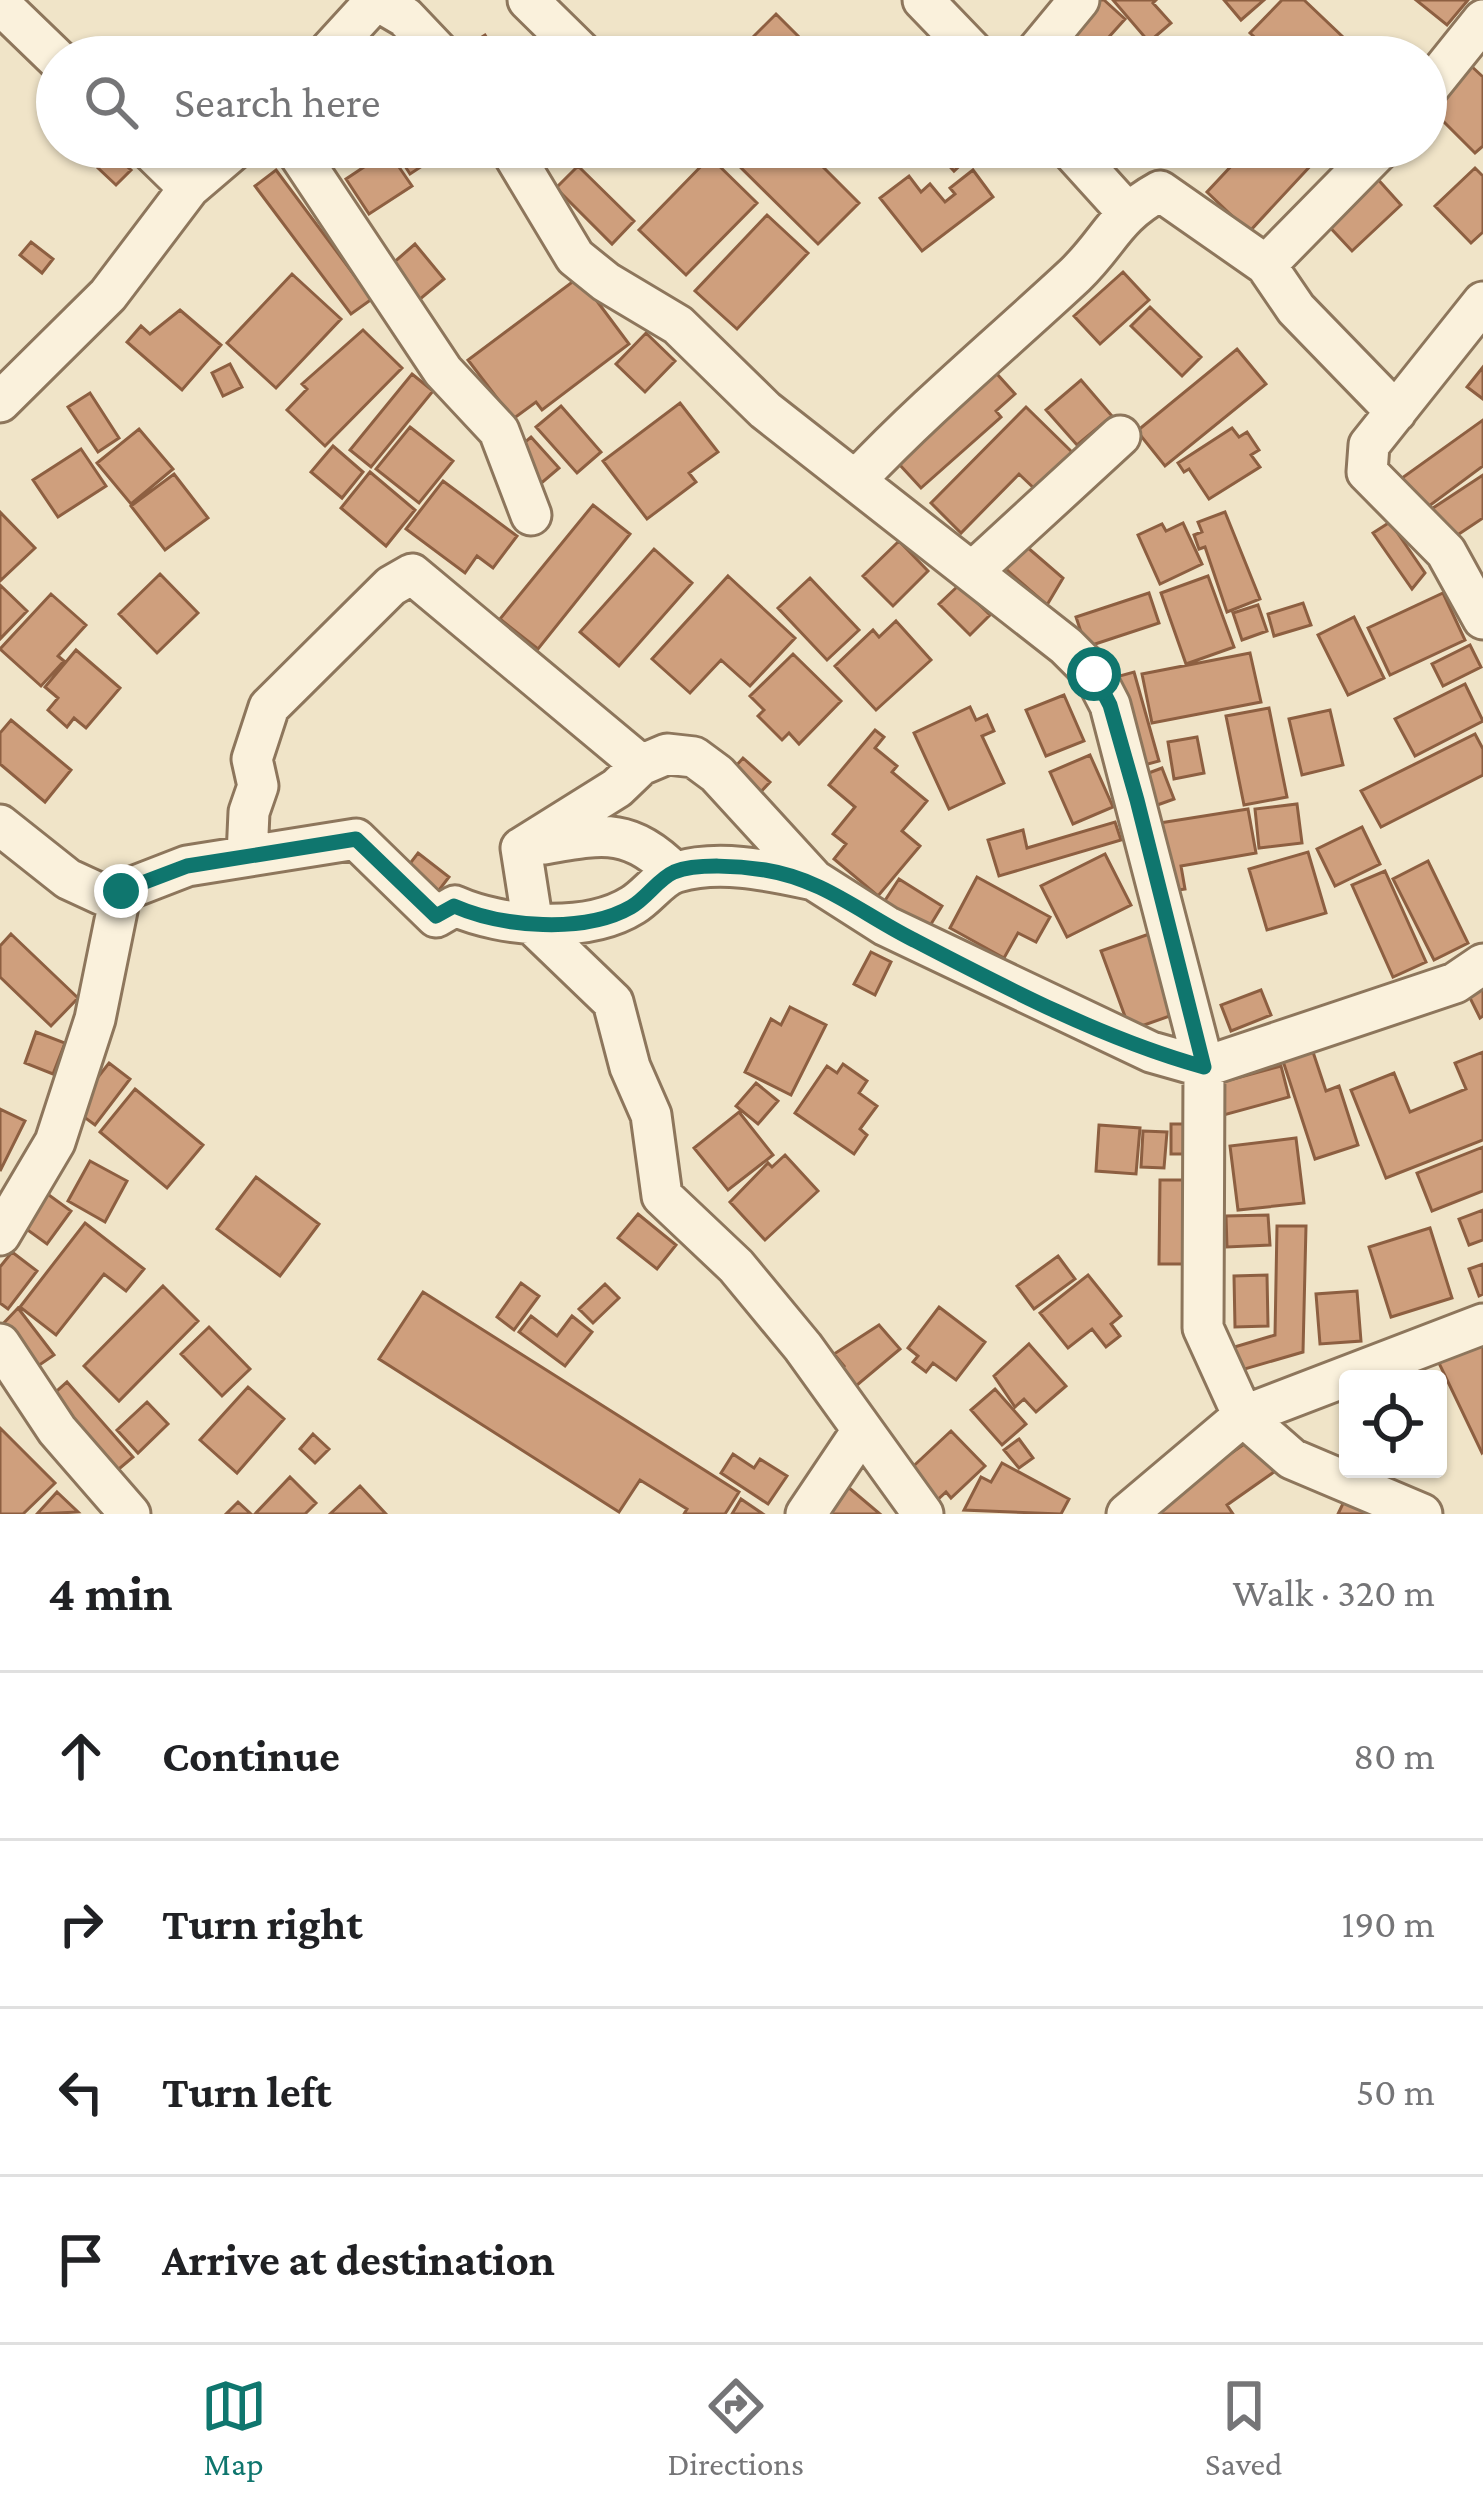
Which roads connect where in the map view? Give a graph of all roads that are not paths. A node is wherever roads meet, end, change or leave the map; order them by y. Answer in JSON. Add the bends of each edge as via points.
{"nodes":[{"id":1,"x":528,"y":0,"type":"edge"},
{"id":2,"x":923,"y":0,"type":"edge"},
{"id":3,"x":1079,"y":0,"type":"edge"},
{"id":4,"x":0,"y":4,"type":"edge"},
{"id":5,"x":415,"y":8,"type":"edge"},
{"id":6,"x":1483,"y":20,"type":"edge"},
{"id":7,"x":343,"y":36,"type":"edge"},
{"id":8,"x":431,"y":36,"type":"edge"},
{"id":9,"x":565,"y":36,"type":"edge"},
{"id":10,"x":958,"y":36,"type":"edge"},
{"id":11,"x":1049,"y":36,"type":"edge"},
{"id":12,"x":36,"y":39,"type":"edge"},
{"id":13,"x":1447,"y":65,"type":"edge"},
{"id":14,"x":169,"y":168,"type":"edge"},
{"id":15,"x":212,"y":168,"type":"edge"},
{"id":16,"x":308,"y":168,"type":"edge"},
{"id":17,"x":522,"y":168,"type":"edge"},
{"id":18,"x":1087,"y":168,"type":"edge"},
{"id":19,"x":1361,"y":168,"type":"edge"},
{"id":20,"x":189,"y":188,"type":"junction"},
{"id":21,"x":1125,"y":210,"type":"junction"},
{"id":22,"x":1266,"y":265,"type":"junction"},
{"id":23,"x":1476,"y":324,"type":"edge"},
{"id":24,"x":0,"y":402,"type":"edge"},
{"id":25,"x":1396,"y":412,"type":"junction"},
{"id":26,"x":1120,"y":436,"type":"dead end"},
{"id":27,"x":856,"y":478,"type":"junction"},
{"id":28,"x":531,"y":515,"type":"dead end"},
{"id":29,"x":972,"y":572,"type":"junction"},
{"id":30,"x":1483,"y":619,"type":"edge"},
{"id":31,"x":641,"y":765,"type":"junction"},
{"id":32,"x":0,"y":825,"type":"edge"},
{"id":33,"x":521,"y":848,"type":"junction"},
{"id":34,"x":247,"y":856,"type":"junction"},
{"id":35,"x":674,"y":872,"type":"junction"},
{"id":36,"x":814,"y":880,"type":"junction"},
{"id":37,"x":121,"y":891,"type":"junction"},
{"id":38,"x":533,"y":926,"type":"junction"},
{"id":39,"x":1483,"y":964,"type":"edge"},
{"id":40,"x":1204,"y":1067,"type":"junction"},
{"id":41,"x":0,"y":1235,"type":"edge"},
{"id":42,"x":1483,"y":1324,"type":"edge"},
{"id":43,"x":0,"y":1344,"type":"edge"},
{"id":44,"x":1243,"y":1416,"type":"junction"},
{"id":45,"x":861,"y":1432,"type":"junction"},
{"id":46,"x":130,"y":1514,"type":"edge"},
{"id":47,"x":806,"y":1514,"type":"edge"},
{"id":48,"x":923,"y":1514,"type":"edge"},
{"id":49,"x":1127,"y":1514,"type":"edge"},
{"id":50,"x":1422,"y":1514,"type":"edge"}],
"edges":[{"from":1,"to":9,"type":"street"},
{"from":2,"to":10,"type":"street"},
{"from":3,"to":11,"type":"street"},
{"from":4,"to":12,"type":"street"},
{"from":5,"to":7,"type":"street","via":[[376,0]]},
{"from":5,"to":8,"type":"street"},
{"from":6,"to":13,"type":"street"},
{"from":14,"to":20,"type":"street"},
{"from":15,"to":20,"type":"street"},
{"from":16,"to":28,"type":"street","via":[[443,371],[499,431]]},
{"from":17,"to":27,"type":"street","via":[[575,257],[678,325],[765,410]]},
{"from":18,"to":21,"type":"street"},
{"from":19,"to":22,"type":"street"},
{"from":20,"to":24,"type":"street","via":[[107,295]]},
{"from":21,"to":22,"type":"street","via":[[1160,191]]},
{"from":21,"to":27,"type":"street","via":[[1097,254]]},
{"from":22,"to":25,"type":"street","via":[[1296,309]]},
{"from":23,"to":25,"type":"street"},
{"from":25,"to":30,"type":"street","via":[[1369,445],[1367,472],[1446,551]]},
{"from":26,"to":29,"type":"street"},
{"from":27,"to":29,"type":"street"},
{"from":29,"to":40,"type":"street","via":[[1066,646],[1110,705]]},
{"from":31,"to":33,"type":"street"},
{"from":31,"to":34,"type":"street","via":[[412,574],[269,707],[251,759],[258,786]]},
{"from":31,"to":36,"type":"street","via":[[667,754],[694,757]]},
{"from":32,"to":37,"type":"street","via":[[68,879],[107,897]]},
{"from":33,"to":35,"type":"street","via":[[608,832]]},
{"from":33,"to":38,"type":"street"},
{"from":34,"to":37,"type":"street","via":[[187,866]]},
{"from":34,"to":38,"type":"street","via":[[356,839],[436,916],[454,906],[489,922]]},
{"from":35,"to":36,"type":"street","via":[[729,867]]},
{"from":35,"to":38,"type":"street","via":[[631,907]]},
{"from":36,"to":40,"type":"street","via":[[959,964],[1151,1052]]},
{"from":37,"to":41,"type":"street","via":[[95,1019],[55,1142]]},
{"from":38,"to":45,"type":"street","via":[[613,1002],[651,1115],[662,1196],[749,1282]]},
{"from":39,"to":40,"type":"street","via":[[1455,982]]},
{"from":40,"to":44,"type":"street","via":[[1203,1328]]},
{"from":42,"to":44,"type":"street"},
{"from":43,"to":46,"type":"street","via":[[57,1430]]},
{"from":44,"to":49,"type":"street"},
{"from":44,"to":50,"type":"street","via":[[1292,1459]]},
{"from":45,"to":47,"type":"street"},
{"from":45,"to":48,"type":"street"}]}
